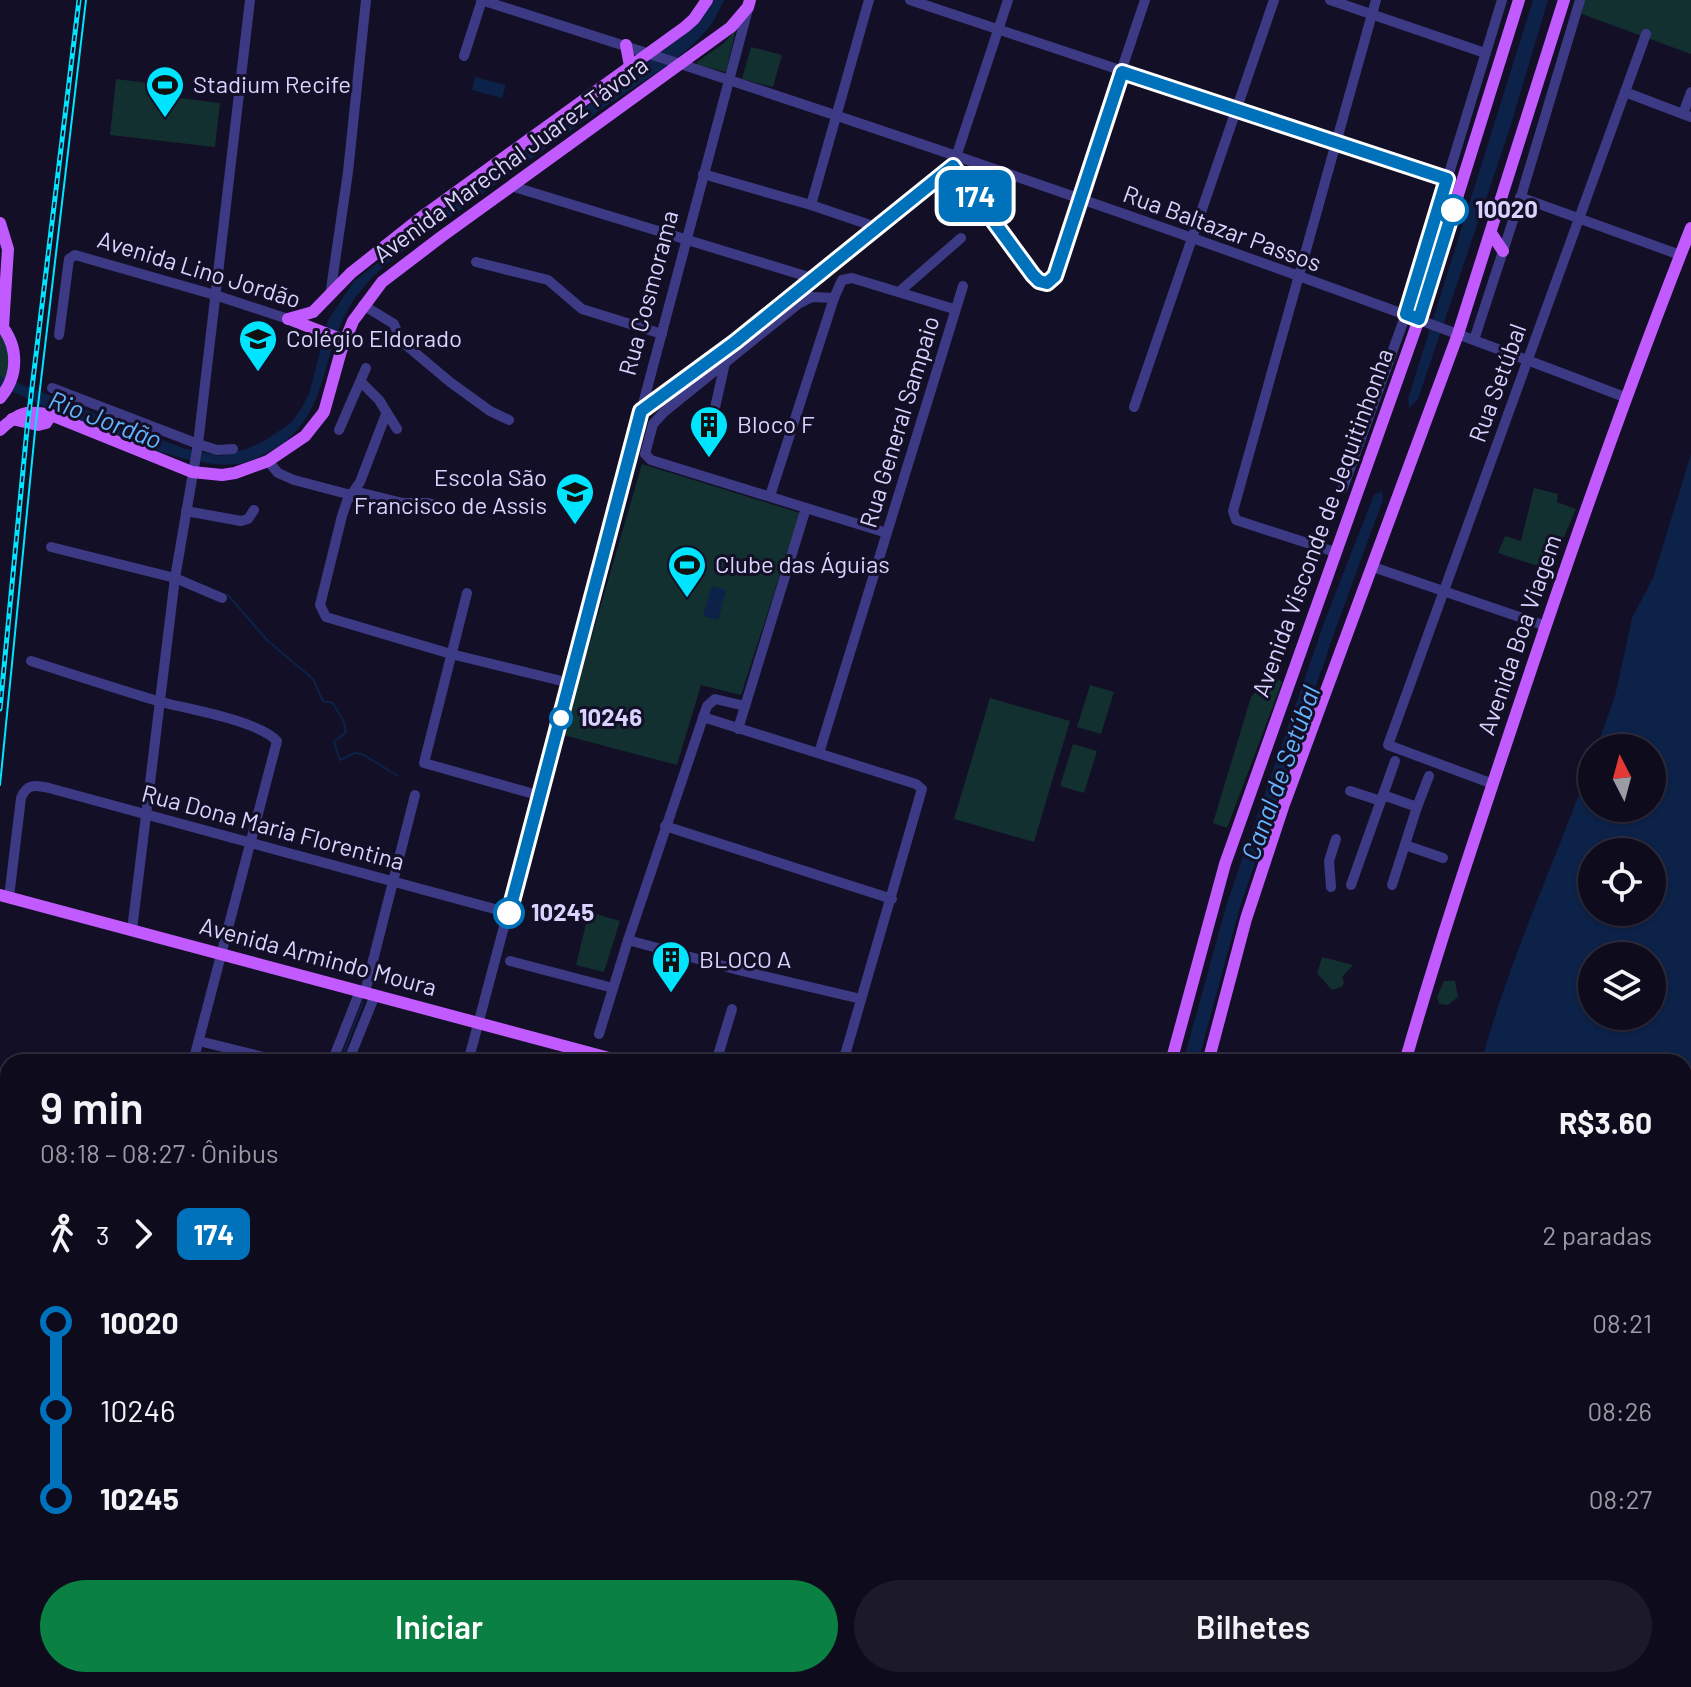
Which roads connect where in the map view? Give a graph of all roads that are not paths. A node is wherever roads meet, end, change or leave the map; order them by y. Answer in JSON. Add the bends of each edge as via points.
{"nodes":[{"id":1,"x":250,"y":0,"type":"edge"},
{"id":2,"x":366,"y":0,"type":"edge"},
{"id":3,"x":482,"y":0,"type":"edge"},
{"id":4,"x":707,"y":0,"type":"edge"},
{"id":5,"x":869,"y":0,"type":"edge"},
{"id":6,"x":910,"y":0,"type":"edge"},
{"id":7,"x":1008,"y":0,"type":"edge"},
{"id":8,"x":1145,"y":0,"type":"edge"},
{"id":9,"x":1274,"y":0,"type":"edge"},
{"id":10,"x":1330,"y":0,"type":"edge"},
{"id":11,"x":1376,"y":0,"type":"edge"},
{"id":12,"x":1502,"y":0,"type":"edge"},
{"id":13,"x":1519,"y":0,"type":"edge"},
{"id":14,"x":1564,"y":0,"type":"edge"},
{"id":15,"x":1580,"y":0,"type":"edge"},
{"id":16,"x":749,"y":3,"type":"edge"},
{"id":17,"x":1372,"y":13,"type":"junction"},
{"id":18,"x":998,"y":30,"type":"junction"},
{"id":19,"x":1646,"y":34,"type":"dead end"},
{"id":20,"x":626,"y":45,"type":"junction"},
{"id":21,"x":652,"y":53,"type":"junction"},
{"id":22,"x":1485,"y":53,"type":"junction"},
{"id":23,"x":464,"y":56,"type":"dead end"},
{"id":24,"x":679,"y":63,"type":"junction"},
{"id":25,"x":630,"y":66,"type":"junction"},
{"id":26,"x":1122,"y":72,"type":"junction"},
{"id":27,"x":728,"y":80,"type":"junction"},
{"id":28,"x":1625,"y":92,"type":"junction"},
{"id":29,"x":1691,"y":92,"type":"edge"},
{"id":30,"x":1236,"y":110,"type":"junction"},
{"id":31,"x":836,"y":115,"type":"junction"},
{"id":32,"x":1687,"y":116,"type":"edge"},
{"id":33,"x":1335,"y":143,"type":"junction"},
{"id":34,"x":955,"y":161,"type":"junction"},
{"id":35,"x":703,"y":174,"type":"junction"},
{"id":36,"x":1447,"y":179,"type":"junction"},
{"id":37,"x":511,"y":186,"type":"junction"},
{"id":38,"x":1520,"y":197,"type":"junction"},
{"id":39,"x":1080,"y":199,"type":"junction"},
{"id":40,"x":811,"y":205,"type":"junction"},
{"id":41,"x":1580,"y":219,"type":"junction"},
{"id":42,"x":0,"y":223,"type":"edge"},
{"id":43,"x":876,"y":227,"type":"junction"},
{"id":44,"x":1691,"y":228,"type":"edge"},
{"id":45,"x":1491,"y":233,"type":"junction"},
{"id":46,"x":961,"y":238,"type":"dead end"},
{"id":47,"x":687,"y":240,"type":"junction"},
{"id":48,"x":1194,"y":240,"type":"junction"},
{"id":49,"x":1503,"y":251,"type":"junction"},
{"id":50,"x":1680,"y":255,"type":"junction"},
{"id":51,"x":336,"y":261,"type":"junction"},
{"id":52,"x":476,"y":262,"type":"dead end"},
{"id":53,"x":351,"y":273,"type":"junction"},
{"id":54,"x":812,"y":278,"type":"junction"},
{"id":55,"x":1299,"y":278,"type":"junction"},
{"id":56,"x":963,"y":286,"type":"dead end"},
{"id":57,"x":899,"y":292,"type":"junction"},
{"id":58,"x":215,"y":295,"type":"junction"},
{"id":59,"x":330,"y":296,"type":"junction"},
{"id":60,"x":834,"y":298,"type":"junction"},
{"id":61,"x":363,"y":305,"type":"junction"},
{"id":62,"x":954,"y":309,"type":"junction"},
{"id":63,"x":1406,"y":314,"type":"junction"},
{"id":64,"x":288,"y":319,"type":"junction"},
{"id":65,"x":1423,"y":320,"type":"junction"},
{"id":66,"x":2,"y":326,"type":"edge"},
{"id":67,"x":1455,"y":333,"type":"junction"},
{"id":68,"x":662,"y":334,"type":"junction"},
{"id":69,"x":59,"y":335,"type":"dead end"},
{"id":70,"x":336,"y":337,"type":"junction"},
{"id":71,"x":1474,"y":340,"type":"junction"},
{"id":72,"x":1529,"y":360,"type":"junction"},
{"id":73,"x":725,"y":363,"type":"junction"},
{"id":74,"x":366,"y":368,"type":"dead end"},
{"id":75,"x":361,"y":382,"type":"junction"},
{"id":76,"x":52,"y":388,"type":"dead end"},
{"id":77,"x":2,"y":395,"type":"edge"},
{"id":78,"x":1627,"y":398,"type":"junction"},
{"id":79,"x":1134,"y":407,"type":"dead end"},
{"id":80,"x":641,"y":411,"type":"junction"},
{"id":81,"x":386,"y":414,"type":"junction"},
{"id":82,"x":509,"y":420,"type":"dead end"},
{"id":83,"x":712,"y":421,"type":"dead end"},
{"id":84,"x":397,"y":429,"type":"dead end"},
{"id":85,"x":0,"y":430,"type":"edge"},
{"id":86,"x":339,"y":430,"type":"dead end"},
{"id":87,"x":197,"y":446,"type":"junction"},
{"id":88,"x":233,"y":449,"type":"dead end"},
{"id":89,"x":268,"y":461,"type":"junction"},
{"id":90,"x":193,"y":470,"type":"junction"},
{"id":91,"x":1343,"y":488,"type":"dead end"},
{"id":92,"x":351,"y":495,"type":"junction"},
{"id":93,"x":770,"y":496,"type":"junction"},
{"id":94,"x":442,"y":507,"type":"dead end"},
{"id":95,"x":806,"y":508,"type":"junction"},
{"id":96,"x":254,"y":510,"type":"dead end"},
{"id":97,"x":186,"y":511,"type":"junction"},
{"id":98,"x":887,"y":533,"type":"junction"},
{"id":99,"x":51,"y":547,"type":"dead end"},
{"id":100,"x":1335,"y":552,"type":"junction"},
{"id":101,"x":1373,"y":567,"type":"junction"},
{"id":102,"x":175,"y":578,"type":"junction"},
{"id":103,"x":1442,"y":591,"type":"junction"},
{"id":104,"x":467,"y":593,"type":"dead end"},
{"id":105,"x":222,"y":598,"type":"dead end"},
{"id":106,"x":1546,"y":626,"type":"junction"},
{"id":107,"x":451,"y":654,"type":"junction"},
{"id":108,"x":31,"y":661,"type":"dead end"},
{"id":109,"x":570,"y":683,"type":"junction"},
{"id":110,"x":159,"y":701,"type":"junction"},
{"id":111,"x":745,"y":706,"type":"junction"},
{"id":112,"x":703,"y":717,"type":"junction"},
{"id":113,"x":738,"y":729,"type":"junction"},
{"id":114,"x":819,"y":753,"type":"junction"},
{"id":115,"x":1395,"y":761,"type":"dead end"},
{"id":116,"x":1429,"y":776,"type":"dead end"},
{"id":117,"x":1493,"y":784,"type":"junction"},
{"id":118,"x":1350,"y":791,"type":"dead end"},
{"id":119,"x":415,"y":795,"type":"dead end"},
{"id":120,"x":541,"y":796,"type":"junction"},
{"id":121,"x":1382,"y":798,"type":"junction"},
{"id":122,"x":1417,"y":807,"type":"junction"},
{"id":123,"x":145,"y":813,"type":"junction"},
{"id":124,"x":665,"y":826,"type":"junction"},
{"id":125,"x":1336,"y":839,"type":"dead end"},
{"id":126,"x":251,"y":843,"type":"junction"},
{"id":127,"x":1405,"y":845,"type":"junction"},
{"id":128,"x":1443,"y":858,"type":"dead end"},
{"id":129,"x":394,"y":882,"type":"junction"},
{"id":130,"x":1351,"y":885,"type":"dead end"},
{"id":131,"x":1392,"y":885,"type":"dead end"},
{"id":132,"x":1331,"y":887,"type":"dead end"},
{"id":133,"x":4,"y":896,"type":"edge"},
{"id":134,"x":892,"y":899,"type":"junction"},
{"id":135,"x":509,"y":913,"type":"junction"},
{"id":136,"x":132,"y":930,"type":"junction"},
{"id":137,"x":628,"y":940,"type":"junction"},
{"id":138,"x":221,"y":954,"type":"junction"},
{"id":139,"x":510,"y":961,"type":"dead end"},
{"id":140,"x":613,"y":988,"type":"junction"},
{"id":141,"x":367,"y":993,"type":"junction"},
{"id":142,"x":861,"y":999,"type":"junction"},
{"id":143,"x":732,"y":1009,"type":"dead end"},
{"id":144,"x":480,"y":1023,"type":"junction"},
{"id":145,"x":599,"y":1034,"type":"dead end"},
{"id":146,"x":199,"y":1041,"type":"junction"},
{"id":147,"x":195,"y":1054,"type":"edge"},
{"id":148,"x":252,"y":1054,"type":"edge"},
{"id":149,"x":336,"y":1054,"type":"edge"},
{"id":150,"x":350,"y":1054,"type":"edge"},
{"id":151,"x":470,"y":1054,"type":"edge"},
{"id":152,"x":594,"y":1054,"type":"edge"},
{"id":153,"x":718,"y":1054,"type":"edge"},
{"id":154,"x":845,"y":1054,"type":"edge"},
{"id":155,"x":1173,"y":1054,"type":"edge"},
{"id":156,"x":1210,"y":1054,"type":"edge"},
{"id":157,"x":1407,"y":1054,"type":"edge"}],
"edges":[{"from":1,"to":58,"type":"street"},
{"from":2,"to":51,"type":"street"},
{"from":3,"to":20,"type":"street","name":"Rua Baltazar Passos"},
{"from":3,"to":23,"type":"street"},
{"from":4,"to":21,"type":"main road","name":"Avenida Marechal Juarez Távora","via":[[694,19]]},
{"from":5,"to":31,"type":"street"},
{"from":6,"to":18,"type":"street"},
{"from":7,"to":18,"type":"street"},
{"from":8,"to":26,"type":"street"},
{"from":9,"to":30,"type":"street"},
{"from":10,"to":17,"type":"street"},
{"from":11,"to":17,"type":"street"},
{"from":12,"to":22,"type":"street"},
{"from":13,"to":65,"type":"main road","name":"Avenida Visconde de Jequitinhonha"},
{"from":14,"to":45,"type":"main road"},
{"from":15,"to":38,"type":"street"},
{"from":16,"to":24,"type":"main road","name":"Avenida Marechal Juarez Távora","via":[[731,27]]},
{"from":16,"to":27,"type":"street","name":"Rua Cosmorama"},
{"from":17,"to":22,"type":"street"},
{"from":17,"to":33,"type":"street"},
{"from":18,"to":26,"type":"street"},
{"from":18,"to":34,"type":"street"},
{"from":19,"to":28,"type":"street","name":"Rua Setúbal"},
{"from":20,"to":21,"type":"street","name":"Rua Baltazar Passos"},
{"from":20,"to":25,"type":"main road"},
{"from":21,"to":24,"type":"street","name":"Rua Baltazar Passos"},
{"from":21,"to":25,"type":"main road","name":"Avenida Marechal Juarez Távora"},
{"from":22,"to":36,"type":"street"},
{"from":24,"to":27,"type":"street","name":"Rua Baltazar Passos"},
{"from":24,"to":37,"type":"main road","name":"Avenida Marechal Juarez Távora"},
{"from":25,"to":53,"type":"main road","name":"Avenida Marechal Juarez Távora"},
{"from":26,"to":30,"type":"street"},
{"from":26,"to":39,"type":"street"},
{"from":27,"to":31,"type":"street","name":"Rua Baltazar Passos"},
{"from":27,"to":35,"type":"street","name":"Rua Cosmorama"},
{"from":28,"to":32,"type":"street"},
{"from":28,"to":41,"type":"street","name":"Rua Setúbal"},
{"from":29,"to":32,"type":"street"},
{"from":30,"to":33,"type":"street"},
{"from":30,"to":48,"type":"street"},
{"from":31,"to":34,"type":"street","name":"Rua Baltazar Passos"},
{"from":31,"to":40,"type":"street"},
{"from":33,"to":36,"type":"street"},
{"from":33,"to":55,"type":"street"},
{"from":34,"to":39,"type":"street","name":"Rua Baltazar Passos"},
{"from":34,"to":39,"type":"street","via":[[1043,283],[1055,276]]},
{"from":34,"to":43,"type":"street"},
{"from":35,"to":40,"type":"street"},
{"from":35,"to":47,"type":"street","name":"Rua Cosmorama"},
{"from":36,"to":63,"type":"street"},
{"from":37,"to":47,"type":"street"},
{"from":37,"to":61,"type":"main road","name":"Avenida Marechal Juarez Távora","via":[[401,267]]},
{"from":38,"to":41,"type":"street"},
{"from":38,"to":49,"type":"street"},
{"from":39,"to":48,"type":"street","name":"Rua Baltazar Passos"},
{"from":40,"to":43,"type":"street"},
{"from":41,"to":50,"type":"street"},
{"from":41,"to":72,"type":"street","name":"Rua Setúbal"},
{"from":42,"to":66,"type":"main road","via":[[8,249]]},
{"from":43,"to":54,"type":"street"},
{"from":44,"to":50,"type":"main road","name":"Avenida Boa Viagem"},
{"from":45,"to":49,"type":"main road"},
{"from":45,"to":67,"type":"main road"},
{"from":46,"to":57,"type":"street"},
{"from":47,"to":54,"type":"street"},
{"from":47,"to":68,"type":"street","name":"Rua Cosmorama"},
{"from":48,"to":55,"type":"street","name":"Rua Baltazar Passos"},
{"from":48,"to":79,"type":"street"},
{"from":49,"to":71,"type":"street"},
{"from":50,"to":78,"type":"main road","name":"Avenida Boa Viagem"},
{"from":51,"to":53,"type":"street"},
{"from":51,"to":59,"type":"street"},
{"from":52,"to":68,"type":"street","via":[[544,278],[582,309]]},
{"from":53,"to":59,"type":"main road","name":"Avenida Marechal Juarez Távora"},
{"from":54,"to":80,"type":"street"},
{"from":55,"to":63,"type":"street","name":"Rua Baltazar Passos"},
{"from":55,"to":100,"type":"street","via":[[1233,511],[1236,520]]},
{"from":56,"to":62,"type":"street","name":"Rua General Sampaio"},
{"from":57,"to":60,"type":"street","via":[[847,278]]},
{"from":57,"to":62,"type":"street"},
{"from":58,"to":64,"type":"street","name":"Avenida Lino Jordão"},
{"from":58,"to":69,"type":"street","name":"Avenida Lino Jordão","via":[[75,255],[69,259]]},
{"from":58,"to":87,"type":"street"},
{"from":59,"to":64,"type":"main road","name":"Avenida Marechal Juarez Távora","via":[[307,315]]},
{"from":60,"to":73,"type":"street","via":[[808,298]]},
{"from":60,"to":93,"type":"street"},
{"from":61,"to":70,"type":"main road","name":"Avenida Marechal Juarez Távora"},
{"from":61,"to":82,"type":"street","via":[[394,324],[400,340],[450,382]]},
{"from":62,"to":98,"type":"street","name":"Rua General Sampaio"},
{"from":63,"to":65,"type":"street","name":"Rua Baltazar Passos"},
{"from":63,"to":91,"type":"street"},
{"from":64,"to":70,"type":"main road","name":"Avenida Lino Jordão"},
{"from":65,"to":67,"type":"street","name":"Rua Baltazar Passos"},
{"from":65,"to":100,"type":"main road","name":"Avenida Visconde de Jequitinhonha"},
{"from":66,"to":77,"type":"main road","via":[[15,357],[13,378]]},
{"from":67,"to":71,"type":"street","name":"Rua Baltazar Passos"},
{"from":67,"to":101,"type":"main road"},
{"from":68,"to":80,"type":"street","name":"Rua Cosmorama"},
{"from":70,"to":89,"type":"main road","name":"Avenida Marechal Juarez Távora","via":[[324,412],[305,436]]},
{"from":71,"to":72,"type":"street","name":"Rua Baltazar Passos"},
{"from":72,"to":78,"type":"street","name":"Rua Baltazar Passos"},
{"from":72,"to":103,"type":"street","name":"Rua Setúbal"},
{"from":73,"to":83,"type":"street"},
{"from":73,"to":93,"type":"street","via":[[659,416],[647,457]]},
{"from":74,"to":75,"type":"street"},
{"from":75,"to":81,"type":"street"},
{"from":75,"to":86,"type":"street"},
{"from":76,"to":87,"type":"street"},
{"from":78,"to":106,"type":"main road","name":"Avenida Boa Viagem"},
{"from":80,"to":109,"type":"street","name":"Rua Cosmorama"},
{"from":81,"to":84,"type":"street"},
{"from":81,"to":92,"type":"street"},
{"from":85,"to":90,"type":"main road","via":[[32,411]]},
{"from":87,"to":88,"type":"street"},
{"from":87,"to":90,"type":"street"},
{"from":89,"to":90,"type":"main road","name":"Avenida Marechal Juarez Távora","via":[[222,475]]},
{"from":89,"to":92,"type":"street","via":[[286,478]]},
{"from":90,"to":97,"type":"street"},
{"from":92,"to":94,"type":"street"},
{"from":92,"to":107,"type":"street","via":[[320,605],[326,617]]},
{"from":93,"to":95,"type":"street"},
{"from":95,"to":98,"type":"street"},
{"from":95,"to":111,"type":"street"},
{"from":96,"to":97,"type":"street","via":[[241,521]]},
{"from":97,"to":102,"type":"street"},
{"from":98,"to":114,"type":"street","name":"Rua General Sampaio"},
{"from":99,"to":102,"type":"street"},
{"from":100,"to":155,"type":"main road","name":"Avenida Visconde de Jequitinhonha","via":[[1225,864]]},
{"from":101,"to":103,"type":"street"},
{"from":101,"to":156,"type":"main road","via":[[1283,807]]},
{"from":102,"to":105,"type":"street"},
{"from":102,"to":110,"type":"street"},
{"from":103,"to":106,"type":"street"},
{"from":103,"to":117,"type":"street","name":"Rua Setúbal","via":[[1388,745]]},
{"from":104,"to":107,"type":"street"},
{"from":106,"to":117,"type":"main road","name":"Avenida Boa Viagem"},
{"from":107,"to":109,"type":"street"},
{"from":107,"to":120,"type":"street","via":[[424,763]]},
{"from":108,"to":110,"type":"street"},
{"from":109,"to":120,"type":"street","name":"Rua Cosmorama"},
{"from":110,"to":123,"type":"street"},
{"from":110,"to":126,"type":"street","via":[[222,717],[277,741]]},
{"from":111,"to":112,"type":"street","via":[[715,699],[708,702]]},
{"from":111,"to":113,"type":"street"},
{"from":112,"to":113,"type":"street"},
{"from":112,"to":124,"type":"street"},
{"from":113,"to":114,"type":"street"},
{"from":114,"to":134,"type":"street","via":[[922,789]]},
{"from":115,"to":121,"type":"street"},
{"from":116,"to":122,"type":"street"},
{"from":117,"to":157,"type":"main road","name":"Avenida Boa Viagem"},
{"from":118,"to":121,"type":"street"},
{"from":119,"to":129,"type":"street"},
{"from":120,"to":135,"type":"street","name":"Rua Cosmorama"},
{"from":121,"to":122,"type":"street"},
{"from":121,"to":130,"type":"street"},
{"from":122,"to":127,"type":"street"},
{"from":123,"to":126,"type":"street","name":"Rua Dona Maria Florentina"},
{"from":123,"to":133,"type":"street","name":"Rua Dona Maria Florentina","via":[[37,785],[27,787]]},
{"from":123,"to":136,"type":"street"},
{"from":124,"to":134,"type":"street"},
{"from":124,"to":137,"type":"street"},
{"from":125,"to":132,"type":"street","via":[[1329,866]]},
{"from":126,"to":129,"type":"street","name":"Rua Dona Maria Florentina"},
{"from":126,"to":138,"type":"street"},
{"from":127,"to":128,"type":"street"},
{"from":127,"to":131,"type":"street"},
{"from":129,"to":135,"type":"street","name":"Rua Dona Maria Florentina"},
{"from":129,"to":141,"type":"street"},
{"from":133,"to":136,"type":"main road","name":"Avenida Armindo Moura"},
{"from":134,"to":142,"type":"street"},
{"from":135,"to":144,"type":"street","name":"Rua Cosmorama"},
{"from":136,"to":138,"type":"main road","name":"Avenida Armindo Moura"},
{"from":137,"to":140,"type":"street"},
{"from":137,"to":142,"type":"street"},
{"from":138,"to":141,"type":"main road","name":"Avenida Armindo Moura"},
{"from":138,"to":146,"type":"street"},
{"from":139,"to":140,"type":"street"},
{"from":140,"to":145,"type":"street"},
{"from":141,"to":144,"type":"main road","name":"Avenida Armindo Moura"},
{"from":141,"to":149,"type":"street"},
{"from":141,"to":150,"type":"street"},
{"from":142,"to":154,"type":"street"},
{"from":143,"to":153,"type":"street"},
{"from":144,"to":151,"type":"street","name":"Rua Cosmorama"},
{"from":144,"to":152,"type":"main road","name":"Avenida Armindo Moura"},
{"from":146,"to":147,"type":"street"},
{"from":146,"to":148,"type":"street"}]}
